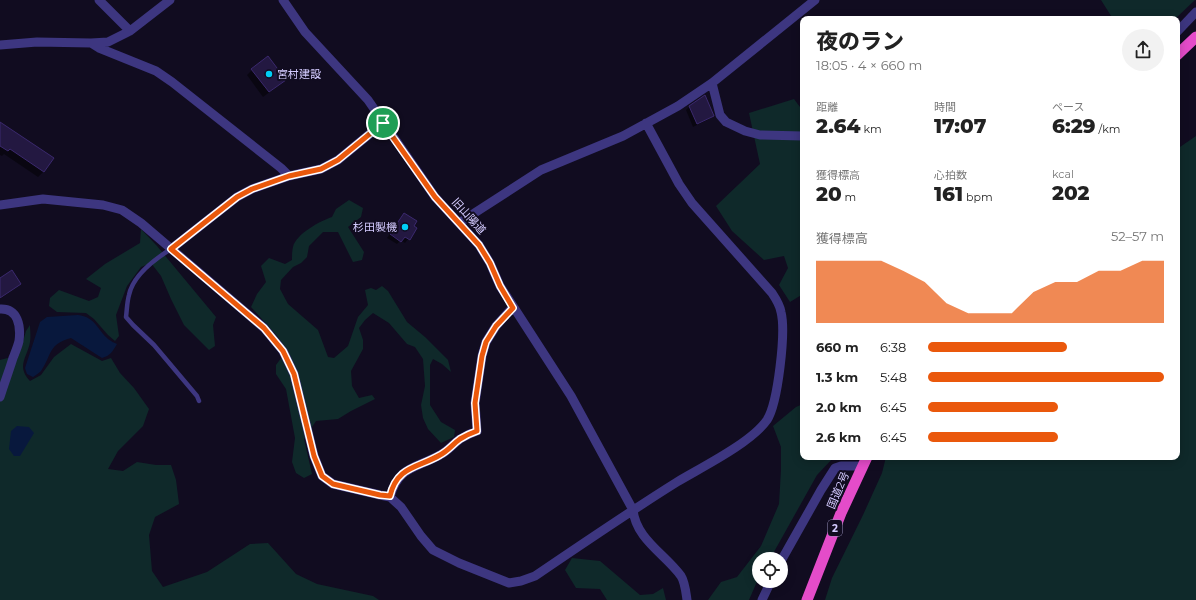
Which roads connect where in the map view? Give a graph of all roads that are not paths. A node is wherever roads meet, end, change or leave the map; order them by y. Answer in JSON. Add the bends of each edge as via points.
{"nodes":[{"id":1,"x":98,"y":0,"type":"edge"},
{"id":2,"x":170,"y":0,"type":"edge"},
{"id":3,"x":283,"y":0,"type":"edge"},
{"id":4,"x":815,"y":0,"type":"edge"},
{"id":5,"x":1196,"y":12,"type":"edge"},
{"id":6,"x":1180,"y":29,"type":"edge"},
{"id":7,"x":130,"y":31,"type":"junction"},
{"id":8,"x":1196,"y":37,"type":"edge"},
{"id":9,"x":91,"y":43,"type":"junction"},
{"id":10,"x":0,"y":45,"type":"edge"},
{"id":11,"x":1180,"y":52,"type":"edge"},
{"id":12,"x":712,"y":83,"type":"junction"},
{"id":13,"x":383,"y":123,"type":"junction"},
{"id":14,"x":646,"y":123,"type":"junction"},
{"id":15,"x":800,"y":136,"type":"edge"},
{"id":16,"x":289,"y":176,"type":"junction"},
{"id":17,"x":0,"y":204,"type":"edge"},
{"id":18,"x":459,"y":222,"type":"junction"},
{"id":19,"x":171,"y":249,"type":"junction"},
{"id":20,"x":513,"y":308,"type":"junction"},
{"id":21,"x":0,"y":309,"type":"edge"},
{"id":22,"x":0,"y":397,"type":"edge"},
{"id":23,"x":199,"y":401,"type":"dead end"},
{"id":24,"x":852,"y":460,"type":"edge"},
{"id":25,"x":864,"y":462,"type":"edge"},
{"id":26,"x":848,"y":466,"type":"junction"},
{"id":27,"x":390,"y":496,"type":"junction"},
{"id":28,"x":633,"y":510,"type":"junction"},
{"id":29,"x":786,"y":552,"type":"edge"},
{"id":30,"x":768,"y":588,"type":"edge"},
{"id":31,"x":687,"y":600,"type":"edge"},
{"id":32,"x":762,"y":600,"type":"edge"},
{"id":33,"x":807,"y":600,"type":"edge"}],
"edges":[{"from":1,"to":7,"type":"street"},
{"from":2,"to":7,"type":"street"},
{"from":3,"to":13,"type":"street","name":"旧山陽道","via":[[306,32],[368,100]]},
{"from":4,"to":12,"type":"street"},
{"from":5,"to":6,"type":"street"},
{"from":7,"to":9,"type":"street","via":[[108,42]]},
{"from":8,"to":11,"type":"highway"},
{"from":9,"to":10,"type":"street","via":[[37,42]]},
{"from":9,"to":16,"type":"street","via":[[156,71]]},
{"from":12,"to":14,"type":"street","via":[[678,106]]},
{"from":12,"to":15,"type":"street","via":[[720,115],[726,122],[760,135]]},
{"from":13,"to":16,"type":"street","via":[[338,160],[321,169]]},
{"from":13,"to":18,"type":"street","name":"旧山陽道","via":[[435,197]]},
{"from":14,"to":18,"type":"street","via":[[623,136],[542,170]]},
{"from":14,"to":28,"type":"street","via":[[692,203],[772,293],[782,313],[783,332],[778,381],[773,406],[767,419],[734,448]]},
{"from":16,"to":19,"type":"street","via":[[237,197]]},
{"from":17,"to":19,"type":"street","via":[[43,199],[103,205],[122,210]]},
{"from":18,"to":20,"type":"street","name":"旧山陽道","via":[[479,245]]},
{"from":19,"to":23,"type":"lane","via":[[146,267],[132,287],[126,317],[158,348]]},
{"from":19,"to":27,"type":"street","via":[[264,328],[283,351],[294,374],[314,456],[322,476],[333,484]]},
{"from":20,"to":27,"type":"street","via":[[496,326],[486,342],[475,403],[477,431],[460,439],[440,455],[406,470],[392,487]]},
{"from":20,"to":28,"type":"street","name":"旧山陽道","via":[[571,396]]},
{"from":21,"to":22,"type":"street","via":[[14,313],[18,318],[20,331]]},
{"from":24,"to":26,"type":"street"},
{"from":25,"to":26,"type":"street"},
{"from":25,"to":33,"type":"highway","name":"国道2号","number":"2"},
{"from":26,"to":29,"type":"street","via":[[835,468]]},
{"from":27,"to":28,"type":"street","via":[[433,550],[509,583],[535,576]]},
{"from":28,"to":31,"type":"street","name":"旧山陽道","via":[[634,519],[646,540],[682,577]]},
{"from":30,"to":32,"type":"street"}]}
